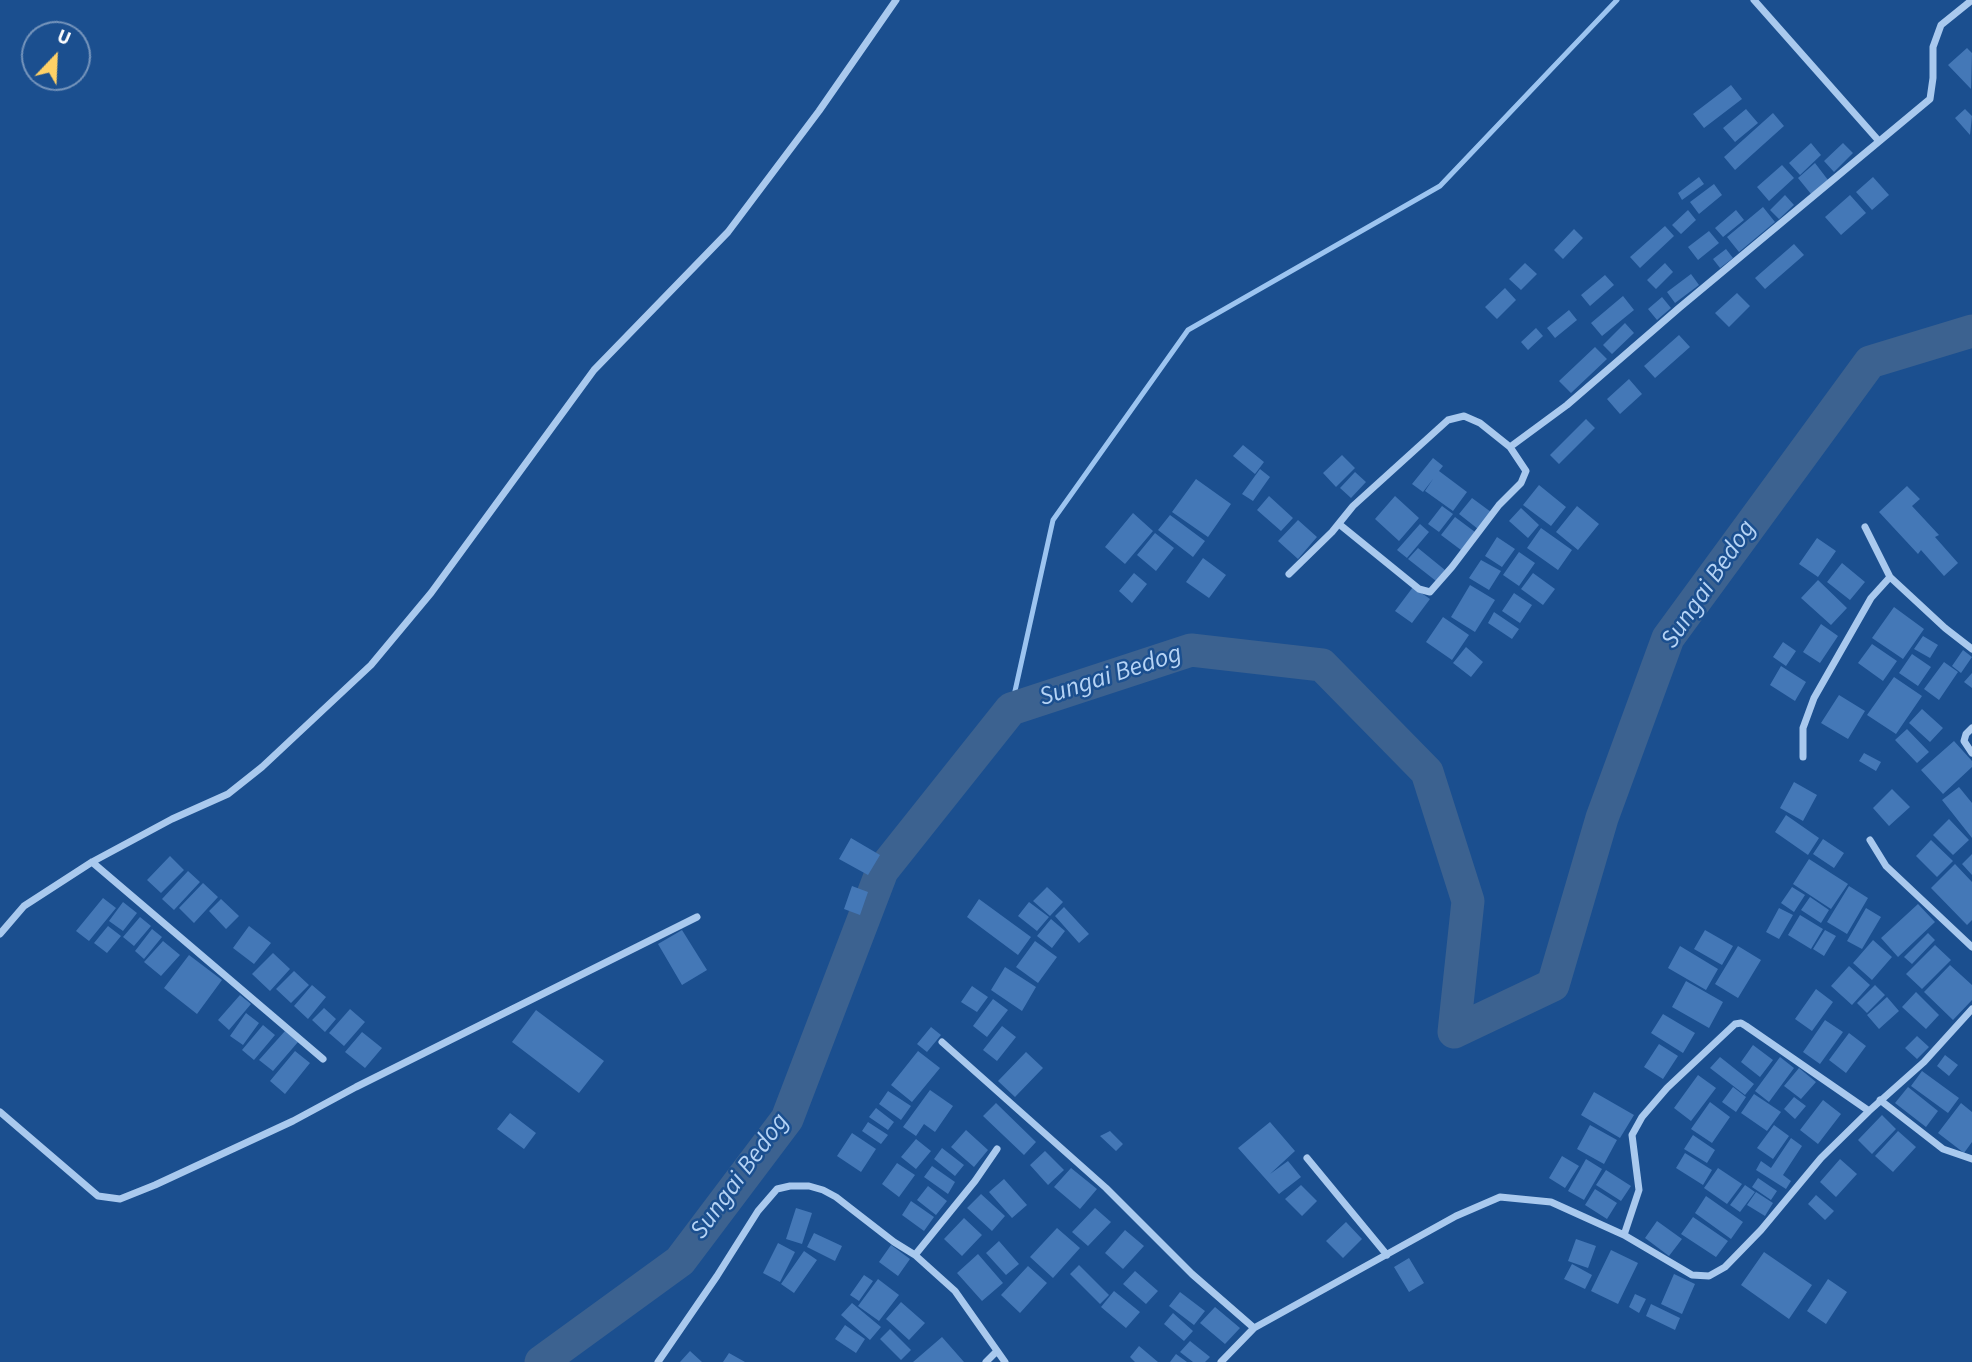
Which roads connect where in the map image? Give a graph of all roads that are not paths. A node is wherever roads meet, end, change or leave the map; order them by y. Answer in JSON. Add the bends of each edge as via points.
{"nodes":[{"id":1,"x":897,"y":0,"type":"edge"},
{"id":2,"x":1754,"y":0,"type":"edge"},
{"id":3,"x":1972,"y":0,"type":"edge"},
{"id":4,"x":1878,"y":140,"type":"junction"},
{"id":5,"x":1510,"y":447,"type":"junction"},
{"id":6,"x":1339,"y":524,"type":"junction"},
{"id":7,"x":1865,"y":527,"type":"dead end"},
{"id":8,"x":1289,"y":573,"type":"dead end"},
{"id":9,"x":1890,"y":577,"type":"junction"},
{"id":10,"x":1972,"y":649,"type":"edge"},
{"id":11,"x":1972,"y":728,"type":"edge"},
{"id":12,"x":1972,"y":753,"type":"edge"},
{"id":13,"x":1803,"y":757,"type":"dead end"},
{"id":14,"x":1870,"y":840,"type":"dead end"},
{"id":15,"x":92,"y":862,"type":"junction"},
{"id":16,"x":697,"y":917,"type":"dead end"},
{"id":17,"x":0,"y":934,"type":"edge"},
{"id":18,"x":1972,"y":947,"type":"edge"},
{"id":19,"x":1972,"y":1009,"type":"edge"},
{"id":20,"x":942,"y":1042,"type":"dead end"},
{"id":21,"x":323,"y":1059,"type":"dead end"},
{"id":22,"x":1880,"y":1100,"type":"junction"},
{"id":23,"x":1869,"y":1111,"type":"junction"},
{"id":24,"x":0,"y":1112,"type":"edge"},
{"id":25,"x":997,"y":1149,"type":"dead end"},
{"id":26,"x":1307,"y":1158,"type":"dead end"},
{"id":27,"x":1972,"y":1159,"type":"edge"},
{"id":28,"x":1624,"y":1235,"type":"junction"},
{"id":29,"x":915,"y":1255,"type":"junction"},
{"id":30,"x":1387,"y":1255,"type":"junction"},
{"id":31,"x":1254,"y":1328,"type":"junction"},
{"id":32,"x":997,"y":1351,"type":"junction"},
{"id":33,"x":659,"y":1362,"type":"edge"},
{"id":34,"x":986,"y":1362,"type":"edge"},
{"id":35,"x":1005,"y":1362,"type":"edge"},
{"id":36,"x":1221,"y":1362,"type":"edge"}],
"edges":[{"from":1,"to":15,"type":"street","via":[[728,232],[594,370],[431,593],[371,665],[228,794]]},
{"from":2,"to":4,"type":"street"},
{"from":3,"to":4,"type":"street","via":[[1941,25],[1933,47],[1930,99]]},
{"from":4,"to":5,"type":"street","via":[[1567,405]]},
{"from":5,"to":6,"type":"street","via":[[1472,419],[1448,420]]},
{"from":5,"to":6,"type":"street","via":[[1526,471],[1521,483],[1430,592],[1419,589]]},
{"from":6,"to":8,"type":"street"},
{"from":7,"to":9,"type":"street"},
{"from":9,"to":10,"type":"street"},
{"from":9,"to":13,"type":"street","via":[[1871,598],[1814,698],[1803,727]]},
{"from":11,"to":12,"type":"street","via":[[1964,741]]},
{"from":14,"to":18,"type":"street","via":[[1886,866]]},
{"from":15,"to":17,"type":"street","via":[[24,906]]},
{"from":15,"to":21,"type":"street"},
{"from":16,"to":24,"type":"street","via":[[293,1121],[120,1199],[99,1196]]},
{"from":19,"to":22,"type":"street","via":[[1924,1062]]},
{"from":20,"to":31,"type":"street"},
{"from":22,"to":23,"type":"street"},
{"from":22,"to":27,"type":"street","via":[[1943,1149]]},
{"from":23,"to":28,"type":"street","via":[[1821,1158],[1761,1230],[1725,1267],[1709,1276],[1692,1275]]},
{"from":23,"to":28,"type":"street","via":[[1746,1026],[1735,1024],[1652,1103],[1632,1135],[1639,1190]]},
{"from":25,"to":29,"type":"street"},
{"from":26,"to":30,"type":"street"},
{"from":28,"to":30,"type":"street","via":[[1551,1202],[1500,1197]]},
{"from":29,"to":32,"type":"street","via":[[956,1291]]},
{"from":29,"to":33,"type":"street","via":[[823,1190],[809,1186],[776,1189]]},
{"from":30,"to":31,"type":"street"},
{"from":31,"to":36,"type":"street"},
{"from":32,"to":34,"type":"street"},
{"from":32,"to":35,"type":"street"}]}
